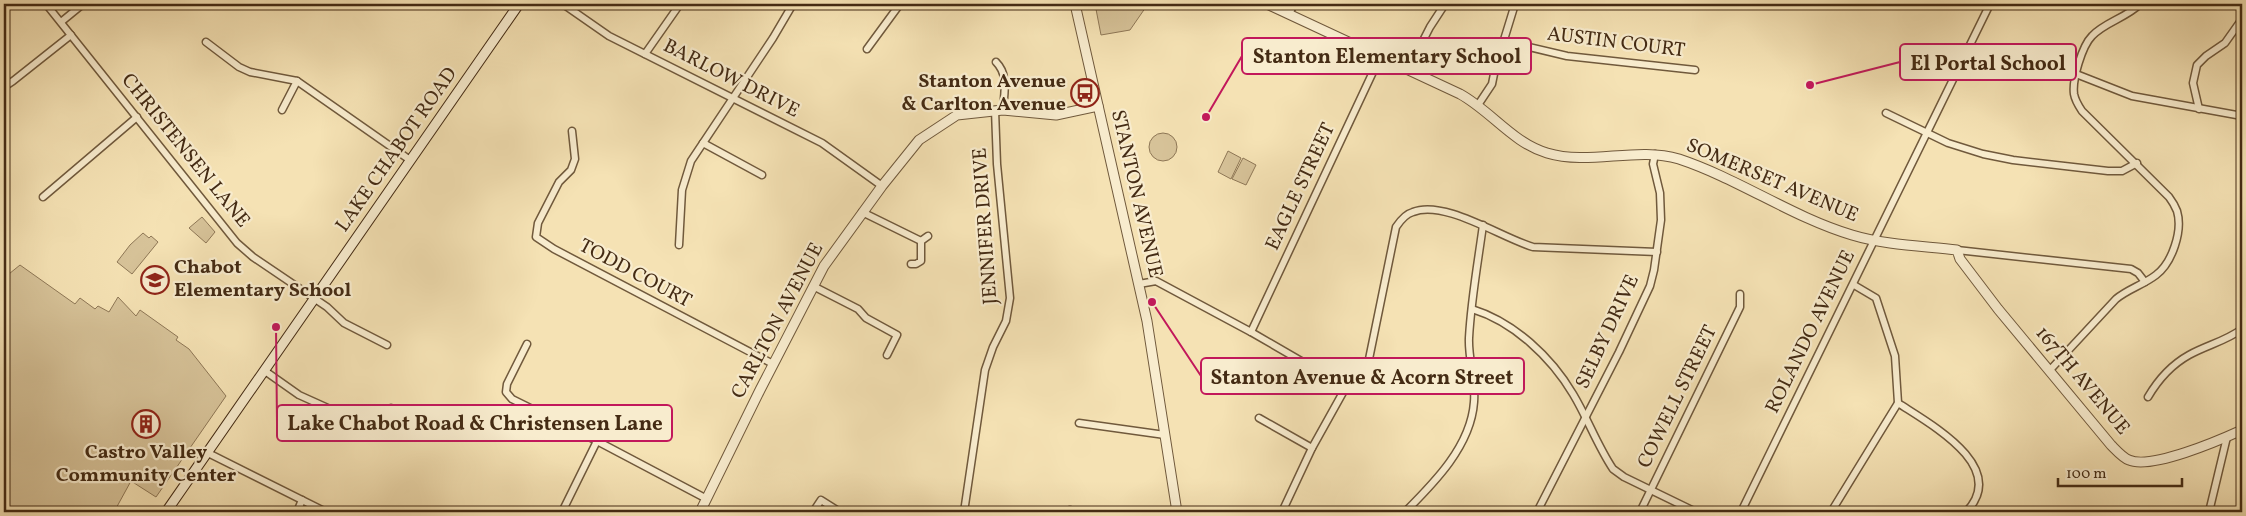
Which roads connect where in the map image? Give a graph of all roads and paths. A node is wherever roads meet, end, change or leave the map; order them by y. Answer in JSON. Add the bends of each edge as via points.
{"nodes":[{"id":1,"x":46,"y":4,"type":"edge"},
{"id":2,"x":83,"y":4,"type":"edge"},
{"id":3,"x":519,"y":4,"type":"edge"},
{"id":4,"x":563,"y":4,"type":"edge"},
{"id":5,"x":680,"y":4,"type":"edge"},
{"id":6,"x":793,"y":4,"type":"edge"},
{"id":7,"x":900,"y":4,"type":"edge"},
{"id":8,"x":1075,"y":4,"type":"edge"},
{"id":9,"x":1267,"y":4,"type":"edge"},
{"id":10,"x":1294,"y":4,"type":"edge"},
{"id":11,"x":1445,"y":4,"type":"edge"},
{"id":12,"x":1515,"y":4,"type":"edge"},
{"id":13,"x":1990,"y":4,"type":"edge"},
{"id":14,"x":2140,"y":4,"type":"edge"},
{"id":15,"x":1289,"y":14,"type":"junction"},
{"id":16,"x":2242,"y":19,"type":"edge"},
{"id":17,"x":61,"y":22,"type":"junction"},
{"id":18,"x":71,"y":35,"type":"junction"},
{"id":19,"x":1504,"y":41,"type":"junction"},
{"id":20,"x":206,"y":42,"type":"dead end"},
{"id":21,"x":867,"y":49,"type":"dead end"},
{"id":22,"x":645,"y":54,"type":"junction"},
{"id":23,"x":1380,"y":57,"type":"junction"},
{"id":24,"x":996,"y":62,"type":"dead end"},
{"id":25,"x":1408,"y":70,"type":"junction"},
{"id":26,"x":1695,"y":70,"type":"dead end"},
{"id":27,"x":2076,"y":74,"type":"junction"},
{"id":28,"x":297,"y":81,"type":"junction"},
{"id":29,"x":4,"y":87,"type":"edge"},
{"id":30,"x":733,"y":99,"type":"junction"},
{"id":31,"x":1478,"y":105,"type":"junction"},
{"id":32,"x":1098,"y":106,"type":"junction"},
{"id":33,"x":2200,"y":109,"type":"junction"},
{"id":34,"x":282,"y":110,"type":"dead end"},
{"id":35,"x":999,"y":110,"type":"junction"},
{"id":36,"x":1886,"y":113,"type":"dead end"},
{"id":37,"x":2239,"y":116,"type":"edge"},
{"id":38,"x":137,"y":118,"type":"junction"},
{"id":39,"x":2242,"y":123,"type":"edge"},
{"id":40,"x":572,"y":131,"type":"dead end"},
{"id":41,"x":1926,"y":132,"type":"junction"},
{"id":42,"x":703,"y":143,"type":"junction"},
{"id":43,"x":1655,"y":154,"type":"junction"},
{"id":44,"x":410,"y":160,"type":"junction"},
{"id":45,"x":2137,"y":163,"type":"junction"},
{"id":46,"x":762,"y":174,"type":"dead end"},
{"id":47,"x":882,"y":186,"type":"junction"},
{"id":48,"x":42,"y":197,"type":"dead end"},
{"id":49,"x":862,"y":212,"type":"junction"},
{"id":50,"x":1483,"y":225,"type":"junction"},
{"id":51,"x":928,"y":236,"type":"dead end"},
{"id":52,"x":1874,"y":240,"type":"junction"},
{"id":53,"x":921,"y":241,"type":"junction"},
{"id":54,"x":679,"y":245,"type":"dead end"},
{"id":55,"x":1957,"y":250,"type":"junction"},
{"id":56,"x":1657,"y":252,"type":"junction"},
{"id":57,"x":911,"y":264,"type":"dead end"},
{"id":58,"x":2145,"y":282,"type":"junction"},
{"id":59,"x":1139,"y":284,"type":"junction"},
{"id":60,"x":1854,"y":285,"type":"junction"},
{"id":61,"x":813,"y":286,"type":"junction"},
{"id":62,"x":1740,"y":294,"type":"dead end"},
{"id":63,"x":315,"y":300,"type":"junction"},
{"id":64,"x":1472,"y":309,"type":"junction"},
{"id":65,"x":2242,"y":328,"type":"edge"},
{"id":66,"x":1251,"y":332,"type":"junction"},
{"id":67,"x":526,"y":344,"type":"dead end"},
{"id":68,"x":387,"y":345,"type":"dead end"},
{"id":69,"x":887,"y":355,"type":"dead end"},
{"id":70,"x":773,"y":364,"type":"junction"},
{"id":71,"x":2050,"y":370,"type":"junction"},
{"id":72,"x":265,"y":371,"type":"junction"},
{"id":73,"x":1346,"y":387,"type":"junction"},
{"id":74,"x":2148,"y":397,"type":"dead end"},
{"id":75,"x":1898,"y":403,"type":"junction"},
{"id":76,"x":392,"y":408,"type":"dead end"},
{"id":77,"x":1259,"y":418,"type":"dead end"},
{"id":78,"x":1585,"y":419,"type":"junction"},
{"id":79,"x":1079,"y":423,"type":"dead end"},
{"id":80,"x":2242,"y":430,"type":"edge"},
{"id":81,"x":1165,"y":435,"type":"junction"},
{"id":82,"x":2227,"y":437,"type":"junction"},
{"id":83,"x":597,"y":441,"type":"junction"},
{"id":84,"x":1312,"y":448,"type":"junction"},
{"id":85,"x":208,"y":453,"type":"junction"},
{"id":86,"x":1650,"y":491,"type":"junction"},
{"id":87,"x":706,"y":498,"type":"junction"},
{"id":88,"x":302,"y":500,"type":"junction"},
{"id":89,"x":166,"y":512,"type":"edge"},
{"id":90,"x":297,"y":512,"type":"edge"},
{"id":91,"x":326,"y":512,"type":"edge"},
{"id":92,"x":562,"y":512,"type":"edge"},
{"id":93,"x":700,"y":512,"type":"edge"},
{"id":94,"x":814,"y":512,"type":"edge"},
{"id":95,"x":840,"y":512,"type":"edge"},
{"id":96,"x":964,"y":512,"type":"edge"},
{"id":97,"x":1177,"y":512,"type":"edge"},
{"id":98,"x":1282,"y":512,"type":"edge"},
{"id":99,"x":1405,"y":512,"type":"edge"},
{"id":100,"x":1537,"y":512,"type":"edge"},
{"id":101,"x":1640,"y":512,"type":"edge"},
{"id":102,"x":1696,"y":512,"type":"edge"},
{"id":103,"x":1741,"y":512,"type":"edge"},
{"id":104,"x":1831,"y":512,"type":"edge"},
{"id":105,"x":1966,"y":512,"type":"edge"},
{"id":106,"x":2208,"y":512,"type":"edge"}],
"edges":[{"from":1,"to":17,"type":"street","name":"CHRISTENSEN LANE"},
{"from":2,"to":17,"type":"street"},
{"from":3,"to":44,"type":"street","name":"LAKE CHABOT ROAD"},
{"from":4,"to":22,"type":"street","name":"BARLOW DRIVE","via":[[609,36]]},
{"from":5,"to":22,"type":"street"},
{"from":6,"to":30,"type":"street"},
{"from":7,"to":21,"type":"street"},
{"from":8,"to":32,"type":"street","name":"STANTON AVENUE"},
{"from":9,"to":15,"type":"street","name":"SOMERSET AVENUE"},
{"from":10,"to":15,"type":"street"},
{"from":11,"to":25,"type":"street"},
{"from":12,"to":19,"type":"street"},
{"from":13,"to":41,"type":"street","name":"ROLANDO AVENUE"},
{"from":14,"to":27,"type":"street","via":[[2092,35]]},
{"from":15,"to":23,"type":"street","name":"SOMERSET AVENUE"},
{"from":16,"to":33,"type":"street","via":[[2225,43],[2197,65],[2193,83]]},
{"from":17,"to":18,"type":"street","name":"CHRISTENSEN LANE"},
{"from":18,"to":29,"type":"street"},
{"from":18,"to":38,"type":"street","name":"CHRISTENSEN LANE"},
{"from":19,"to":26,"type":"street","name":"AUSTIN COURT","via":[[1567,56]]},
{"from":19,"to":31,"type":"street","via":[[1492,84]]},
{"from":20,"to":28,"type":"street","via":[[250,72]]},
{"from":22,"to":30,"type":"street","name":"BARLOW DRIVE"},
{"from":23,"to":25,"type":"street","name":"SOMERSET AVENUE"},
{"from":23,"to":66,"type":"street","name":"EAGLE STREET"},
{"from":24,"to":35,"type":"street","name":"JENNIFER DRIVE","via":[[1005,78]]},
{"from":25,"to":31,"type":"street","name":"SOMERSET AVENUE"},
{"from":27,"to":33,"type":"street","via":[[2132,96]]},
{"from":27,"to":45,"type":"street","via":[[2076,102]]},
{"from":28,"to":34,"type":"street"},
{"from":28,"to":44,"type":"street"},
{"from":30,"to":42,"type":"street"},
{"from":30,"to":47,"type":"street","name":"BARLOW DRIVE","via":[[822,143]]},
{"from":31,"to":43,"type":"street","name":"SOMERSET AVENUE","via":[[1524,143],[1548,153],[1585,157]]},
{"from":32,"to":35,"type":"street","name":"CARLTON AVENUE","via":[[1056,115]]},
{"from":32,"to":59,"type":"street","name":"STANTON AVENUE"},
{"from":33,"to":37,"type":"street"},
{"from":35,"to":47,"type":"street","name":"CARLTON AVENUE","via":[[957,116],[919,140]]},
{"from":35,"to":96,"type":"street","name":"JENNIFER DRIVE","via":[[996,153],[1010,298],[1006,321],[985,370]]},
{"from":36,"to":41,"type":"street"},
{"from":37,"to":39,"type":"street"},
{"from":38,"to":48,"type":"street"},
{"from":38,"to":63,"type":"street","name":"CHRISTENSEN LANE","via":[[237,244]]},
{"from":40,"to":70,"type":"street","name":"TODD COURT","via":[[575,159],[538,223],[536,236],[554,249]]},
{"from":41,"to":45,"type":"street","via":[[1963,148],[2013,160],[2122,171]]},
{"from":41,"to":52,"type":"street","name":"ROLANDO AVENUE"},
{"from":42,"to":46,"type":"street"},
{"from":42,"to":54,"type":"street","via":[[691,161],[682,190]]},
{"from":43,"to":52,"type":"street","name":"SOMERSET AVENUE","via":[[1691,164],[1835,229]]},
{"from":43,"to":56,"type":"street","name":"SELBY DRIVE","via":[[1653,164],[1661,206]]},
{"from":44,"to":63,"type":"street","name":"LAKE CHABOT ROAD"},
{"from":45,"to":58,"type":"street","via":[[2169,197],[2178,220],[2176,239],[2167,263]]},
{"from":47,"to":49,"type":"street","name":"CARLTON AVENUE"},
{"from":49,"to":53,"type":"street"},
{"from":49,"to":61,"type":"street","name":"CARLTON AVENUE"},
{"from":50,"to":56,"type":"street","via":[[1514,242],[1533,247]]},
{"from":50,"to":64,"type":"street"},
{"from":50,"to":73,"type":"street","via":[[1442,212],[1422,210],[1402,218],[1396,227],[1368,364]]},
{"from":51,"to":53,"type":"street"},
{"from":52,"to":55,"type":"street","name":"SOMERSET AVENUE"},
{"from":52,"to":60,"type":"street","name":"ROLANDO AVENUE"},
{"from":53,"to":57,"type":"street","via":[[921,261]]},
{"from":55,"to":58,"type":"street","name":"SOMERSET AVENUE","via":[[2131,269]]},
{"from":55,"to":71,"type":"street","name":"167TH AVENUE","via":[[1960,259],[1998,309]]},
{"from":56,"to":78,"type":"street","name":"SELBY DRIVE","via":[[1650,286]]},
{"from":58,"to":71,"type":"street","via":[[2116,299]]},
{"from":59,"to":66,"type":"street","via":[[1156,281]]},
{"from":59,"to":81,"type":"street","name":"STANTON AVENUE"},
{"from":60,"to":75,"type":"street","via":[[1876,298],[1895,356]]},
{"from":60,"to":103,"type":"street","name":"ROLANDO AVENUE"},
{"from":61,"to":69,"type":"street","via":[[858,309],[866,318],[897,335]]},
{"from":61,"to":70,"type":"street","name":"CARLTON AVENUE"},
{"from":62,"to":86,"type":"street","name":"COWELL STREET","via":[[1740,307]]},
{"from":63,"to":68,"type":"street","name":"CHRISTENSEN LANE","via":[[344,323]]},
{"from":63,"to":72,"type":"street","name":"LAKE CHABOT ROAD"},
{"from":64,"to":78,"type":"street","via":[[1512,329],[1544,355],[1573,394]]},
{"from":64,"to":99,"type":"street","via":[[1469,339],[1474,401],[1468,430],[1434,482]]},
{"from":65,"to":74,"type":"street","via":[[2177,362],[2156,382]]},
{"from":66,"to":73,"type":"street"},
{"from":67,"to":83,"type":"street","via":[[506,392],[512,399]]},
{"from":70,"to":87,"type":"street","name":"CARLTON AVENUE"},
{"from":71,"to":82,"type":"street","name":"167TH AVENUE","via":[[2111,445],[2128,460],[2141,463],[2162,460]]},
{"from":72,"to":76,"type":"street","via":[[299,395],[370,427],[380,426]]},
{"from":72,"to":85,"type":"street","name":"LAKE CHABOT ROAD"},
{"from":73,"to":84,"type":"street"},
{"from":75,"to":104,"type":"street"},
{"from":75,"to":105,"type":"street","via":[[1953,440],[1972,461],[1979,485],[1975,503]]},
{"from":77,"to":84,"type":"street"},
{"from":78,"to":86,"type":"street","via":[[1613,469]]},
{"from":78,"to":100,"type":"street","name":"SELBY DRIVE"},
{"from":79,"to":81,"type":"street"},
{"from":80,"to":82,"type":"street","name":"167TH AVENUE"},
{"from":81,"to":97,"type":"street","name":"STANTON AVENUE"},
{"from":82,"to":106,"type":"street"},
{"from":83,"to":87,"type":"street"},
{"from":83,"to":92,"type":"street"},
{"from":84,"to":98,"type":"street"},
{"from":85,"to":88,"type":"street"},
{"from":85,"to":89,"type":"street","name":"LAKE CHABOT ROAD"},
{"from":86,"to":101,"type":"street","name":"COWELL STREET"},
{"from":86,"to":102,"type":"street"},
{"from":87,"to":93,"type":"street","name":"CARLTON AVENUE"},
{"from":88,"to":90,"type":"street"},
{"from":88,"to":91,"type":"street"},
{"from":94,"to":95,"type":"street","via":[[821,500]]}]}
